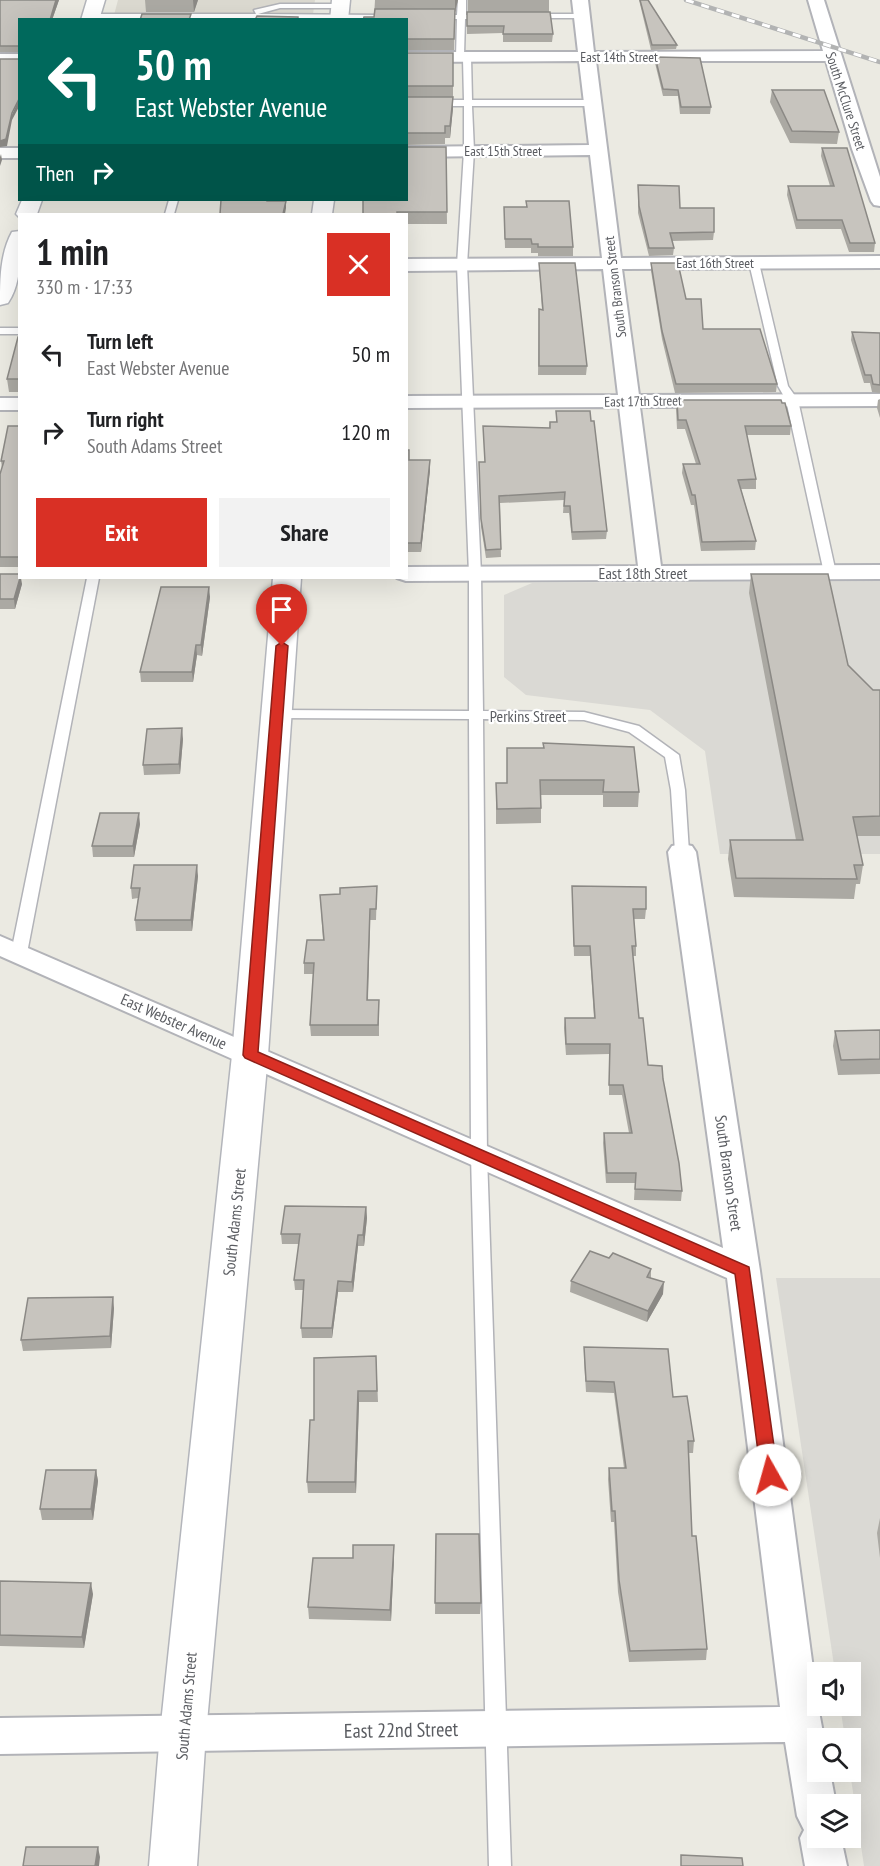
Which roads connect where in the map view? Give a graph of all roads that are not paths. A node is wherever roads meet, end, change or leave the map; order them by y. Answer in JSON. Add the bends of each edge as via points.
{"nodes":[{"id":1,"x":462,"y":0,"type":"edge"},
{"id":2,"x":816,"y":0,"type":"edge"},
{"id":3,"x":280,"y":3,"type":"edge"},
{"id":4,"x":581,"y":8,"type":"edge"},
{"id":5,"x":340,"y":11,"type":"edge"},
{"id":6,"x":93,"y":12,"type":"edge"},
{"id":7,"x":494,"y":16,"type":"edge"},
{"id":8,"x":528,"y":16,"type":"edge"},
{"id":9,"x":395,"y":17,"type":"edge"},
{"id":10,"x":428,"y":17,"type":"edge"},
{"id":11,"x":461,"y":17,"type":"junction"},
{"id":12,"x":195,"y":18,"type":"edge"},
{"id":13,"x":237,"y":18,"type":"joint"},
{"id":14,"x":408,"y":57,"type":"edge"},
{"id":15,"x":463,"y":57,"type":"junction"},
{"id":16,"x":587,"y":57,"type":"junction"},
{"id":17,"x":832,"y":57,"type":"junction"},
{"id":18,"x":0,"y":59,"type":"edge"},
{"id":19,"x":18,"y":59,"type":"edge"},
{"id":20,"x":468,"y":103,"type":"junction"},
{"id":21,"x":593,"y":103,"type":"junction"},
{"id":22,"x":408,"y":104,"type":"edge"},
{"id":23,"x":861,"y":149,"type":"junction"},
{"id":24,"x":880,"y":149,"type":"edge"},
{"id":25,"x":599,"y":150,"type":"junction"},
{"id":26,"x":469,"y":151,"type":"junction"},
{"id":27,"x":408,"y":152,"type":"edge"},
{"id":28,"x":0,"y":153,"type":"edge"},
{"id":29,"x":18,"y":153,"type":"edge"},
{"id":30,"x":880,"y":201,"type":"edge"},
{"id":31,"x":18,"y":243,"type":"edge"},
{"id":32,"x":880,"y":262,"type":"edge"},
{"id":33,"x":754,"y":263,"type":"junction"},
{"id":34,"x":613,"y":264,"type":"junction"},
{"id":35,"x":408,"y":265,"type":"edge"},
{"id":36,"x":462,"y":265,"type":"junction"},
{"id":37,"x":10,"y":268,"type":"edge"},
{"id":38,"x":0,"y":298,"type":"edge"},
{"id":39,"x":0,"y":331,"type":"edge"},
{"id":40,"x":18,"y":331,"type":"edge"},
{"id":41,"x":792,"y":400,"type":"junction"},
{"id":42,"x":880,"y":400,"type":"edge"},
{"id":43,"x":408,"y":402,"type":"edge"},
{"id":44,"x":467,"y":402,"type":"junction"},
{"id":45,"x":629,"y":402,"type":"junction"},
{"id":46,"x":0,"y":404,"type":"edge"},
{"id":47,"x":18,"y":404,"type":"edge"},
{"id":48,"x":880,"y":572,"type":"edge"},
{"id":49,"x":650,"y":573,"type":"junction"},
{"id":50,"x":830,"y":573,"type":"junction"},
{"id":51,"x":408,"y":574,"type":"edge"},
{"id":52,"x":474,"y":574,"type":"junction"},
{"id":53,"x":93,"y":579,"type":"edge"},
{"id":54,"x":287,"y":579,"type":"edge"},
{"id":55,"x":277,"y":714,"type":"junction"},
{"id":56,"x":476,"y":716,"type":"junction"},
{"id":57,"x":682,"y":852,"type":"joint"},
{"id":58,"x":10,"y":949,"type":"edge"},
{"id":59,"x":250,"y":1055,"type":"junction"},
{"id":60,"x":479,"y":1155,"type":"junction"},
{"id":61,"x":743,"y":1271,"type":"junction"},
{"id":62,"x":802,"y":1724,"type":"junction"},
{"id":63,"x":497,"y":1728,"type":"junction"},
{"id":64,"x":183,"y":1733,"type":"junction"},
{"id":65,"x":0,"y":1736,"type":"edge"},
{"id":66,"x":814,"y":1794,"type":"edge"},
{"id":67,"x":823,"y":1848,"type":"edge"},
{"id":68,"x":173,"y":1866,"type":"edge"},
{"id":69,"x":500,"y":1866,"type":"edge"},
{"id":70,"x":826,"y":1866,"type":"edge"}],
"edges":[{"from":1,"to":11,"type":"lane"},
{"from":2,"to":17,"type":"street","name":"South McClure Street"},
{"from":3,"to":5,"type":"lane"},
{"from":3,"to":13,"type":"lane"},
{"from":4,"to":8,"type":"lane"},
{"from":4,"to":16,"type":"street","name":"South Branson Street"},
{"from":5,"to":9,"type":"lane"},
{"from":5,"to":13,"type":"lane"},
{"from":6,"to":12,"type":"lane"},
{"from":7,"to":11,"type":"lane"},
{"from":10,"to":11,"type":"lane"},
{"from":11,"to":15,"type":"lane"},
{"from":14,"to":15,"type":"street","name":"East 14th Street"},
{"from":15,"to":16,"type":"street","name":"East 14th Street"},
{"from":15,"to":20,"type":"lane"},
{"from":16,"to":17,"type":"street","name":"East 14th Street"},
{"from":16,"to":21,"type":"street","name":"South Branson Street"},
{"from":17,"to":23,"type":"street","name":"South McClure Street"},
{"from":18,"to":19,"type":"street"},
{"from":20,"to":21,"type":"lane"},
{"from":20,"to":22,"type":"lane"},
{"from":20,"to":26,"type":"lane"},
{"from":21,"to":25,"type":"street","name":"South Branson Street"},
{"from":23,"to":24,"type":"street"},
{"from":23,"to":30,"type":"street","name":"South McClure Street"},
{"from":25,"to":26,"type":"street","name":"East 15th Street"},
{"from":25,"to":34,"type":"street","name":"South Branson Street"},
{"from":26,"to":27,"type":"street","name":"East 15th Street"},
{"from":26,"to":36,"type":"lane"},
{"from":28,"to":29,"type":"street"},
{"from":31,"to":37,"type":"main road"},
{"from":32,"to":33,"type":"street","name":"East 16th Street"},
{"from":33,"to":34,"type":"street","name":"East 16th Street"},
{"from":33,"to":41,"type":"lane","via":[[783,386]]},
{"from":34,"to":36,"type":"street","name":"East 16th Street"},
{"from":34,"to":45,"type":"street","name":"South Branson Street"},
{"from":35,"to":36,"type":"street","name":"East 16th Street"},
{"from":36,"to":44,"type":"lane"},
{"from":37,"to":38,"type":"main road"},
{"from":39,"to":40,"type":"lane"},
{"from":41,"to":42,"type":"street","name":"East 17th Street"},
{"from":41,"to":45,"type":"street","name":"East 17th Street"},
{"from":41,"to":50,"type":"lane"},
{"from":43,"to":44,"type":"street","name":"East 17th Street"},
{"from":44,"to":45,"type":"street","name":"East 17th Street"},
{"from":44,"to":52,"type":"lane"},
{"from":45,"to":49,"type":"street","name":"South Branson Street"},
{"from":46,"to":47,"type":"street"},
{"from":48,"to":50,"type":"street","name":"East 18th Street"},
{"from":49,"to":50,"type":"street","name":"East 18th Street"},
{"from":49,"to":52,"type":"street","name":"East 18th Street"},
{"from":51,"to":52,"type":"street","name":"East 18th Street"},
{"from":52,"to":56,"type":"lane"},
{"from":53,"to":58,"type":"lane"},
{"from":54,"to":55,"type":"main road","name":"South Adams Street"},
{"from":55,"to":56,"type":"lane","name":"Perkins Street"},
{"from":55,"to":59,"type":"main road","name":"South Adams Street"},
{"from":56,"to":57,"type":"lane","name":"Perkins Street","via":[[584,716],[634,729],[672,755]]},
{"from":56,"to":60,"type":"lane"},
{"from":57,"to":61,"type":"street","name":"South Branson Street"},
{"from":58,"to":59,"type":"street","name":"East Webster Avenue"},
{"from":59,"to":60,"type":"street","name":"East Webster Avenue"},
{"from":59,"to":64,"type":"main road","name":"South Adams Street"},
{"from":60,"to":61,"type":"street","name":"East Webster Avenue"},
{"from":60,"to":63,"type":"lane"},
{"from":61,"to":62,"type":"street","name":"South Branson Street"},
{"from":62,"to":63,"type":"street","name":"East 22nd Street"},
{"from":62,"to":66,"type":"street","name":"South Branson Street"},
{"from":63,"to":64,"type":"street","name":"East 22nd Street"},
{"from":63,"to":69,"type":"lane"},
{"from":64,"to":65,"type":"street","name":"East 22nd Street"},
{"from":64,"to":68,"type":"main road","name":"South Adams Street"},
{"from":67,"to":70,"type":"street"}]}
